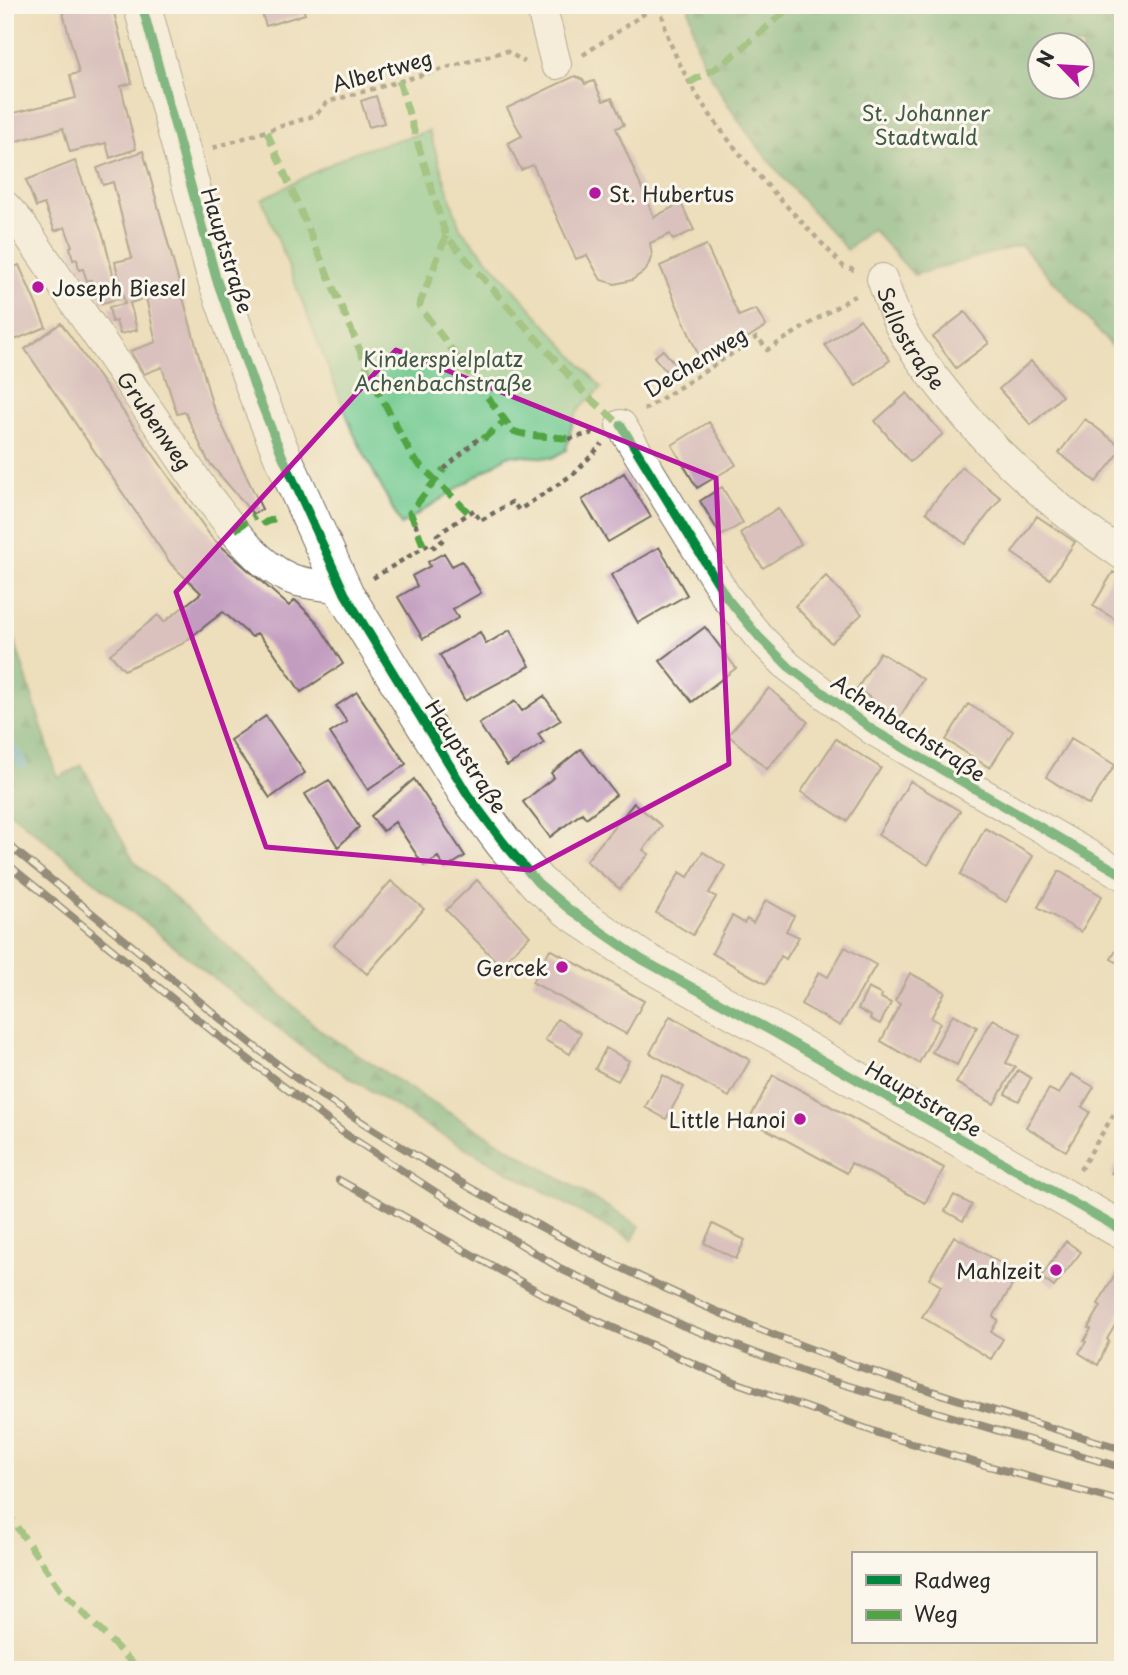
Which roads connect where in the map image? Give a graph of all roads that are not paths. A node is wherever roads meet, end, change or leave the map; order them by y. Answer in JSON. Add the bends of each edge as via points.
{"nodes":[{"id":1,"x":142,"y":5,"type":"edge"},
{"id":2,"x":541,"y":5,"type":"edge"},
{"id":3,"x":556,"y":64,"type":"dead end"},
{"id":4,"x":5,"y":206,"type":"edge"},
{"id":5,"x":882,"y":279,"type":"road end"},
{"id":6,"x":621,"y":425,"type":"road end"},
{"id":7,"x":1123,"y":555,"type":"edge"},
{"id":8,"x":342,"y":588,"type":"junction"},
{"id":9,"x":1123,"y":876,"type":"edge"},
{"id":10,"x":1123,"y":1231,"type":"edge"}],
"edges":[{"from":1,"to":8,"type":"main road","name":"Hauptstraße","via":[[220,289],[282,455]]},
{"from":2,"to":3,"type":"street"},
{"from":4,"to":8,"type":"street","name":"Grubenweg","via":[[205,494],[235,530],[286,577]]},
{"from":5,"to":7,"type":"street","name":"Sellostraße","via":[[901,328],[977,432],[1034,487]]},
{"from":6,"to":9,"type":"street","name":"Achenbachstraße","via":[[727,598],[789,667],[873,730]]},
{"from":8,"to":10,"type":"main road","name":"Hauptstraße","via":[[468,795],[538,883],[570,910],[641,960]]}]}
